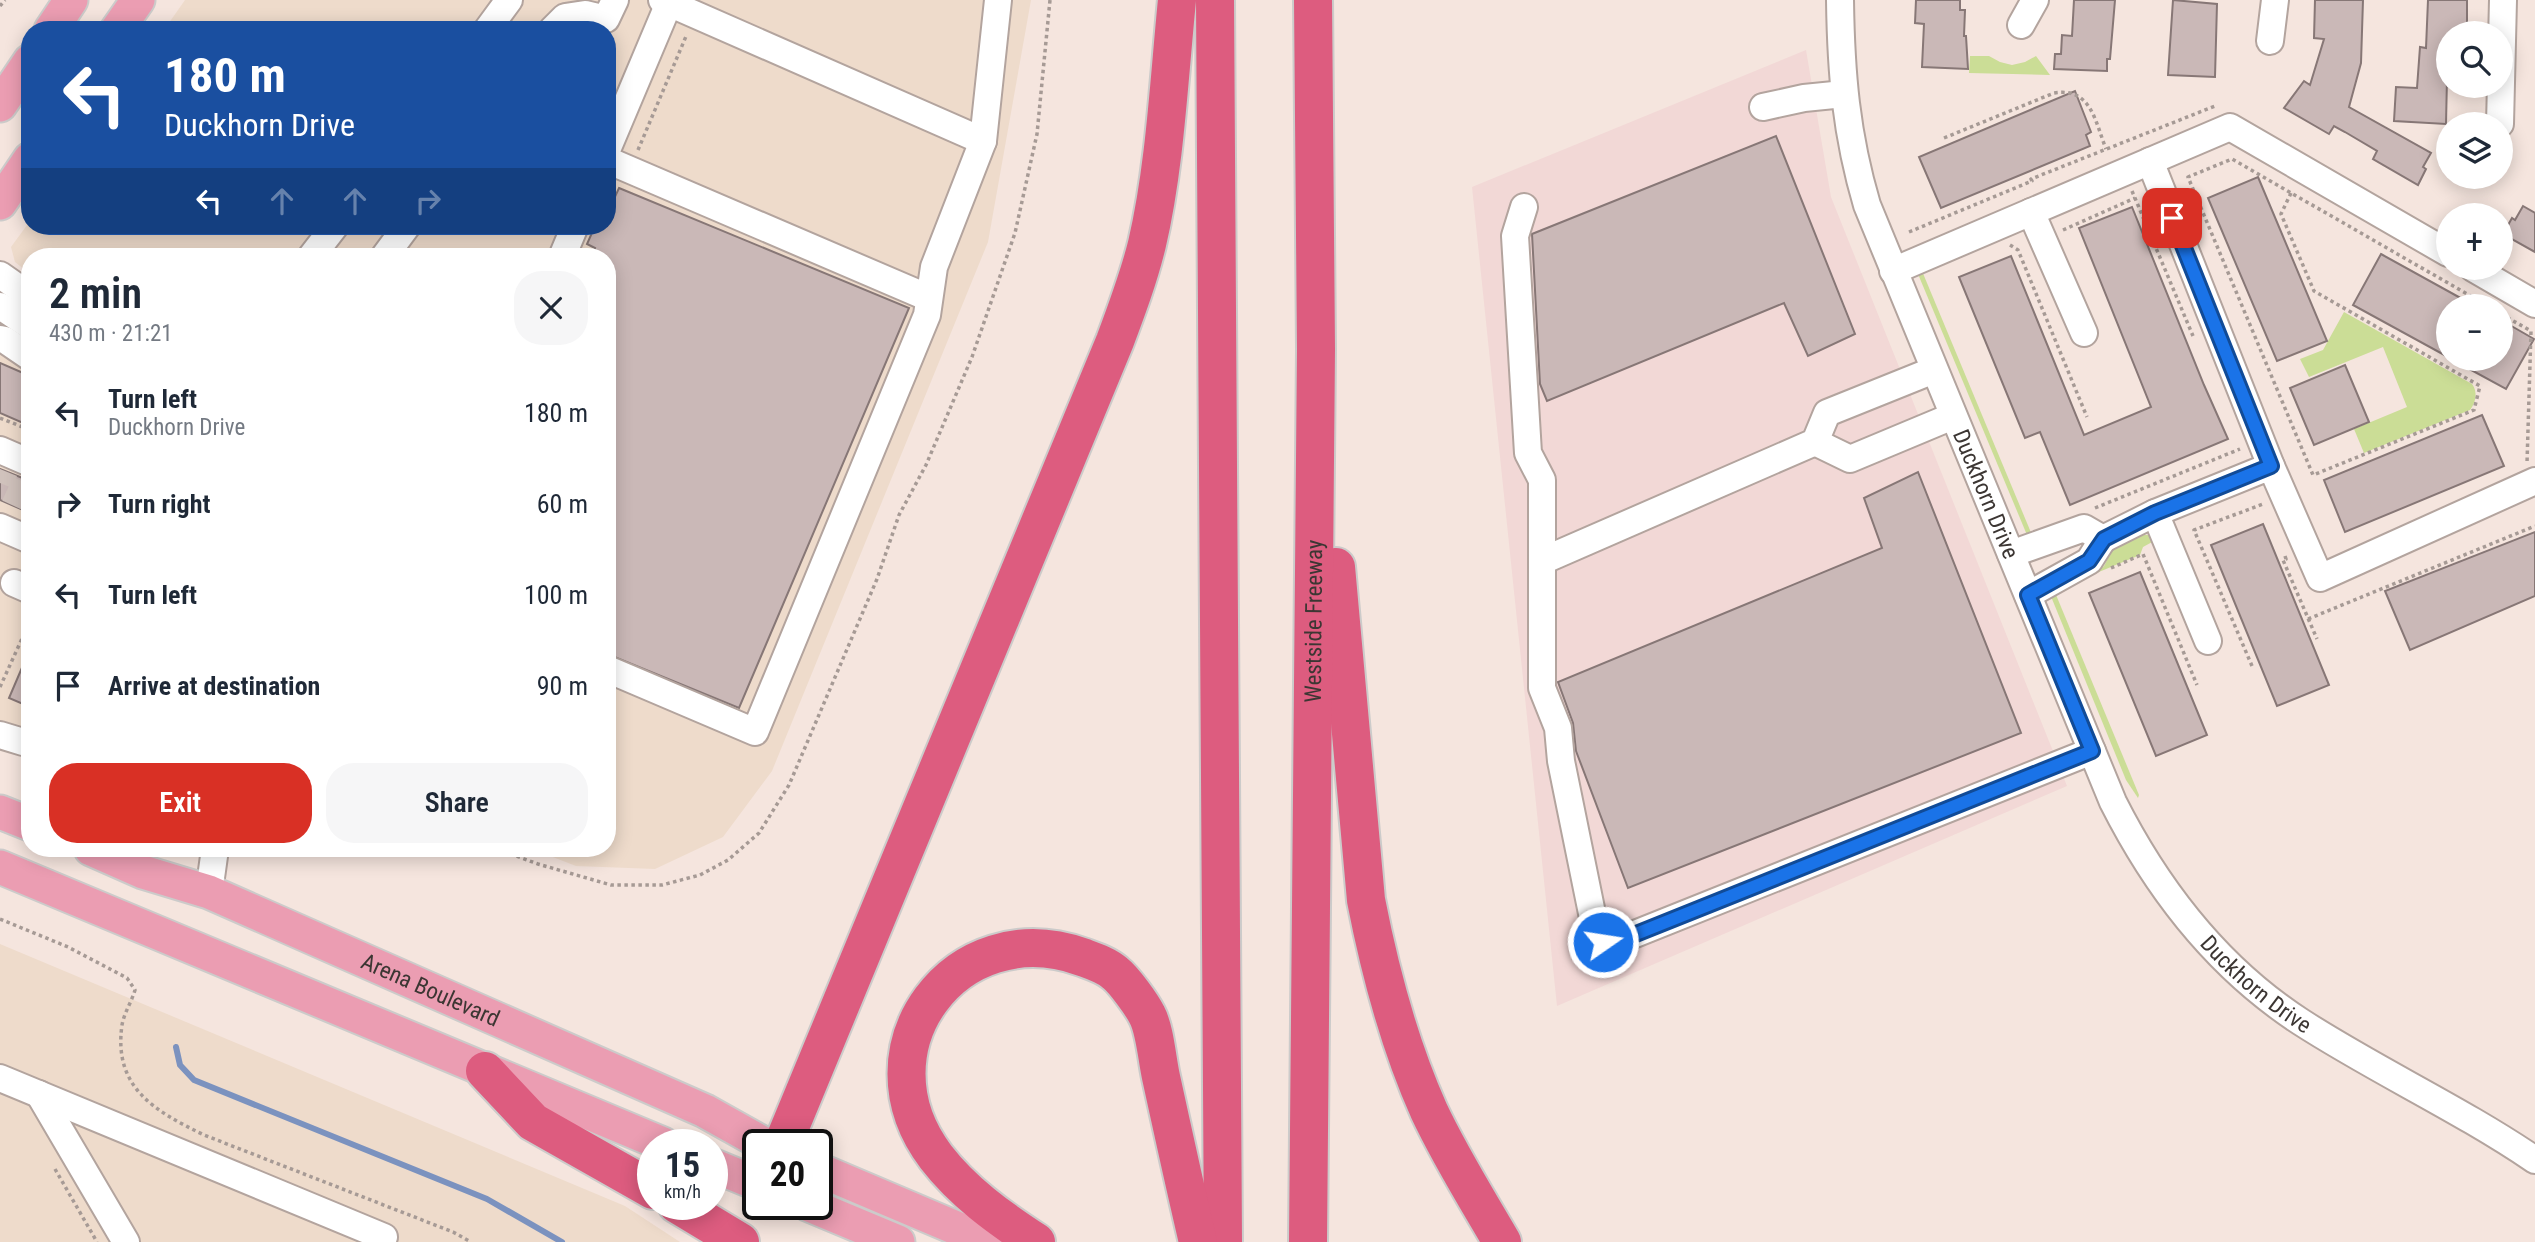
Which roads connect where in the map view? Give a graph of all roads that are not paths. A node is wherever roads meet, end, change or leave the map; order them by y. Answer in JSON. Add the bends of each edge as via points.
{"nodes":[{"id":1,"x":71,"y":0,"type":"edge"},
{"id":2,"x":138,"y":0,"type":"edge"},
{"id":3,"x":509,"y":0,"type":"edge"},
{"id":4,"x":615,"y":0,"type":"edge"},
{"id":5,"x":998,"y":0,"type":"edge"},
{"id":6,"x":1177,"y":0,"type":"edge"},
{"id":7,"x":1215,"y":0,"type":"edge"},
{"id":8,"x":1313,"y":0,"type":"edge"},
{"id":9,"x":1840,"y":0,"type":"edge"},
{"id":10,"x":2035,"y":0,"type":"edge"},
{"id":11,"x":2275,"y":0,"type":"edge"},
{"id":12,"x":2503,"y":0,"type":"edge"},
{"id":13,"x":665,"y":1,"type":"edge"},
{"id":14,"x":57,"y":21,"type":"edge"},
{"id":15,"x":123,"y":21,"type":"edge"},
{"id":16,"x":493,"y":21,"type":"edge"},
{"id":17,"x":561,"y":21,"type":"edge"},
{"id":18,"x":2021,"y":25,"type":"dead end"},
{"id":19,"x":2270,"y":41,"type":"dead end"},
{"id":20,"x":21,"y":74,"type":"edge"},
{"id":21,"x":1844,"y":94,"type":"junction"},
{"id":22,"x":0,"y":105,"type":"edge"},
{"id":23,"x":1763,"y":107,"type":"dead end"},
{"id":24,"x":2500,"y":112,"type":"edge"},
{"id":25,"x":616,"y":127,"type":"edge"},
{"id":26,"x":983,"y":141,"type":"junction"},
{"id":27,"x":2150,"y":161,"type":"junction"},
{"id":28,"x":619,"y":165,"type":"edge"},
{"id":29,"x":21,"y":172,"type":"edge"},
{"id":30,"x":0,"y":203,"type":"edge"},
{"id":31,"x":1524,"y":207,"type":"dead end"},
{"id":32,"x":2031,"y":212,"type":"junction"},
{"id":33,"x":2436,"y":246,"type":"edge"},
{"id":34,"x":1893,"y":271,"type":"junction"},
{"id":35,"x":0,"y":275,"type":"edge"},
{"id":36,"x":2494,"y":280,"type":"edge"},
{"id":37,"x":21,"y":290,"type":"edge"},
{"id":38,"x":929,"y":298,"type":"junction"},
{"id":39,"x":2535,"y":304,"type":"edge"},
{"id":40,"x":0,"y":306,"type":"edge"},
{"id":41,"x":21,"y":320,"type":"edge"},
{"id":42,"x":2084,"y":333,"type":"dead end"},
{"id":43,"x":0,"y":339,"type":"edge"},
{"id":44,"x":1316,"y":349,"type":"junction"},
{"id":45,"x":21,"y":352,"type":"edge"},
{"id":46,"x":1934,"y":370,"type":"junction"},
{"id":47,"x":1953,"y":416,"type":"junction"},
{"id":48,"x":1815,"y":442,"type":"junction"},
{"id":49,"x":2271,"y":466,"type":"junction"},
{"id":50,"x":2531,"y":474,"type":"edge"},
{"id":51,"x":2155,"y":513,"type":"junction"},
{"id":52,"x":2104,"y":539,"type":"junction"},
{"id":53,"x":2011,"y":554,"type":"junction"},
{"id":54,"x":1542,"y":561,"type":"junction"},
{"id":55,"x":2028,"y":595,"type":"junction"},
{"id":56,"x":2208,"y":641,"type":"dead end"},
{"id":57,"x":616,"y":674,"type":"edge"},
{"id":58,"x":0,"y":735,"type":"edge"},
{"id":59,"x":21,"y":741,"type":"edge"},
{"id":60,"x":2092,"y":751,"type":"junction"},
{"id":61,"x":0,"y":812,"type":"edge"},
{"id":62,"x":21,"y":820,"type":"edge"},
{"id":63,"x":108,"y":857,"type":"edge"},
{"id":64,"x":214,"y":857,"type":"edge"},
{"id":65,"x":0,"y":867,"type":"edge"},
{"id":66,"x":209,"y":892,"type":"junction"},
{"id":67,"x":485,"y":1071,"type":"junction"},
{"id":68,"x":0,"y":1078,"type":"edge"},
{"id":69,"x":39,"y":1094,"type":"junction"},
{"id":70,"x":789,"y":1129,"type":"edge"},
{"id":71,"x":742,"y":1132,"type":"edge"},
{"id":72,"x":637,"y":1133,"type":"edge"},
{"id":73,"x":2535,"y":1160,"type":"edge"},
{"id":74,"x":833,"y":1176,"type":"edge"},
{"id":75,"x":637,"y":1181,"type":"edge"},
{"id":76,"x":833,"y":1215,"type":"edge"},
{"id":77,"x":704,"y":1220,"type":"edge"},
{"id":78,"x":127,"y":1242,"type":"edge"},
{"id":79,"x":376,"y":1242,"type":"edge"},
{"id":80,"x":740,"y":1242,"type":"edge"},
{"id":81,"x":898,"y":1242,"type":"edge"},
{"id":82,"x":989,"y":1242,"type":"edge"},
{"id":83,"x":1036,"y":1242,"type":"edge"},
{"id":84,"x":1198,"y":1242,"type":"edge"},
{"id":85,"x":1223,"y":1242,"type":"edge"},
{"id":86,"x":1308,"y":1242,"type":"edge"},
{"id":87,"x":1502,"y":1242,"type":"edge"}],
"edges":[{"from":1,"to":14,"type":"main road"},
{"from":2,"to":15,"type":"main road"},
{"from":3,"to":16,"type":"street"},
{"from":4,"to":17,"type":"street","via":[[606,19],[585,14]]},
{"from":5,"to":26,"type":"street"},
{"from":6,"to":70,"type":"highway","via":[[1156,192],[1136,281]]},
{"from":7,"to":85,"type":"highway"},
{"from":8,"to":44,"type":"highway","name":"Westside Freeway"},
{"from":9,"to":21,"type":"street","name":"Duckhorn Drive"},
{"from":10,"to":18,"type":"street"},
{"from":11,"to":19,"type":"street"},
{"from":12,"to":24,"type":"street"},
{"from":13,"to":25,"type":"street"},
{"from":13,"to":26,"type":"street"},
{"from":20,"to":22,"type":"main road"},
{"from":21,"to":23,"type":"street"},
{"from":21,"to":34,"type":"street","name":"Duckhorn Drive","via":[[1857,169]]},
{"from":26,"to":38,"type":"street","via":[[934,267]]},
{"from":27,"to":32,"type":"street"},
{"from":27,"to":33,"type":"street","via":[[2230,127]]},
{"from":27,"to":49,"type":"street"},
{"from":28,"to":38,"type":"street"},
{"from":29,"to":30,"type":"main road"},
{"from":31,"to":54,"type":"street","via":[[1514,236],[1528,453],[1542,480]]},
{"from":32,"to":34,"type":"street"},
{"from":32,"to":42,"type":"street"},
{"from":34,"to":46,"type":"street","name":"Duckhorn Drive"},
{"from":35,"to":37,"type":"street"},
{"from":36,"to":39,"type":"street"},
{"from":38,"to":57,"type":"street","via":[[921,328],[754,732]]},
{"from":40,"to":41,"type":"street"},
{"from":43,"to":45,"type":"street"},
{"from":44,"to":86,"type":"highway","name":"Westside Freeway"},
{"from":44,"to":87,"type":"highway","via":[[1366,900],[1375,947],[1429,1109]]},
{"from":46,"to":47,"type":"street","name":"Duckhorn Drive"},
{"from":46,"to":48,"type":"street","via":[[1826,413]]},
{"from":47,"to":48,"type":"street","via":[[1850,459]]},
{"from":47,"to":53,"type":"street","name":"Duckhorn Drive"},
{"from":48,"to":54,"type":"street"},
{"from":49,"to":50,"type":"street","via":[[2320,578]]},
{"from":49,"to":51,"type":"street"},
{"from":51,"to":52,"type":"street"},
{"from":51,"to":56,"type":"street"},
{"from":52,"to":53,"type":"street","via":[[2084,528]]},
{"from":52,"to":55,"type":"street","via":[[2089,561]]},
{"from":53,"to":55,"type":"street","name":"Duckhorn Drive"},
{"from":54,"to":60,"type":"street","via":[[1542,688],[1558,728],[1593,919],[1603,942],[1611,944]]},
{"from":55,"to":60,"type":"street","name":"Duckhorn Drive"},
{"from":58,"to":59,"type":"street"},
{"from":60,"to":73,"type":"street","name":"Duckhorn Drive","via":[[2113,802],[2151,870],[2224,960],[2299,1021]]},
{"from":61,"to":62,"type":"main road"},
{"from":63,"to":66,"type":"main road","name":"Arena Boulevard"},
{"from":64,"to":66,"type":"street"},
{"from":65,"to":67,"type":"main road"},
{"from":66,"to":71,"type":"main road","name":"Arena Boulevard","via":[[705,1111]]},
{"from":67,"to":72,"type":"main road"},
{"from":67,"to":75,"type":"highway","via":[[533,1122]]},
{"from":68,"to":69,"type":"street"},
{"from":69,"to":78,"type":"street"},
{"from":69,"to":79,"type":"street","via":[[384,1237]]},
{"from":74,"to":82,"type":"main road"},
{"from":76,"to":81,"type":"main road"},
{"from":77,"to":80,"type":"highway"},
{"from":83,"to":84,"type":"highway","via":[[962,1187],[935,1156],[906,1088],[906,1059],[916,1025],[935,992],[973,963],[1016,949],[1060,950],[1097,963],[1116,974],[1148,1016]]}]}
